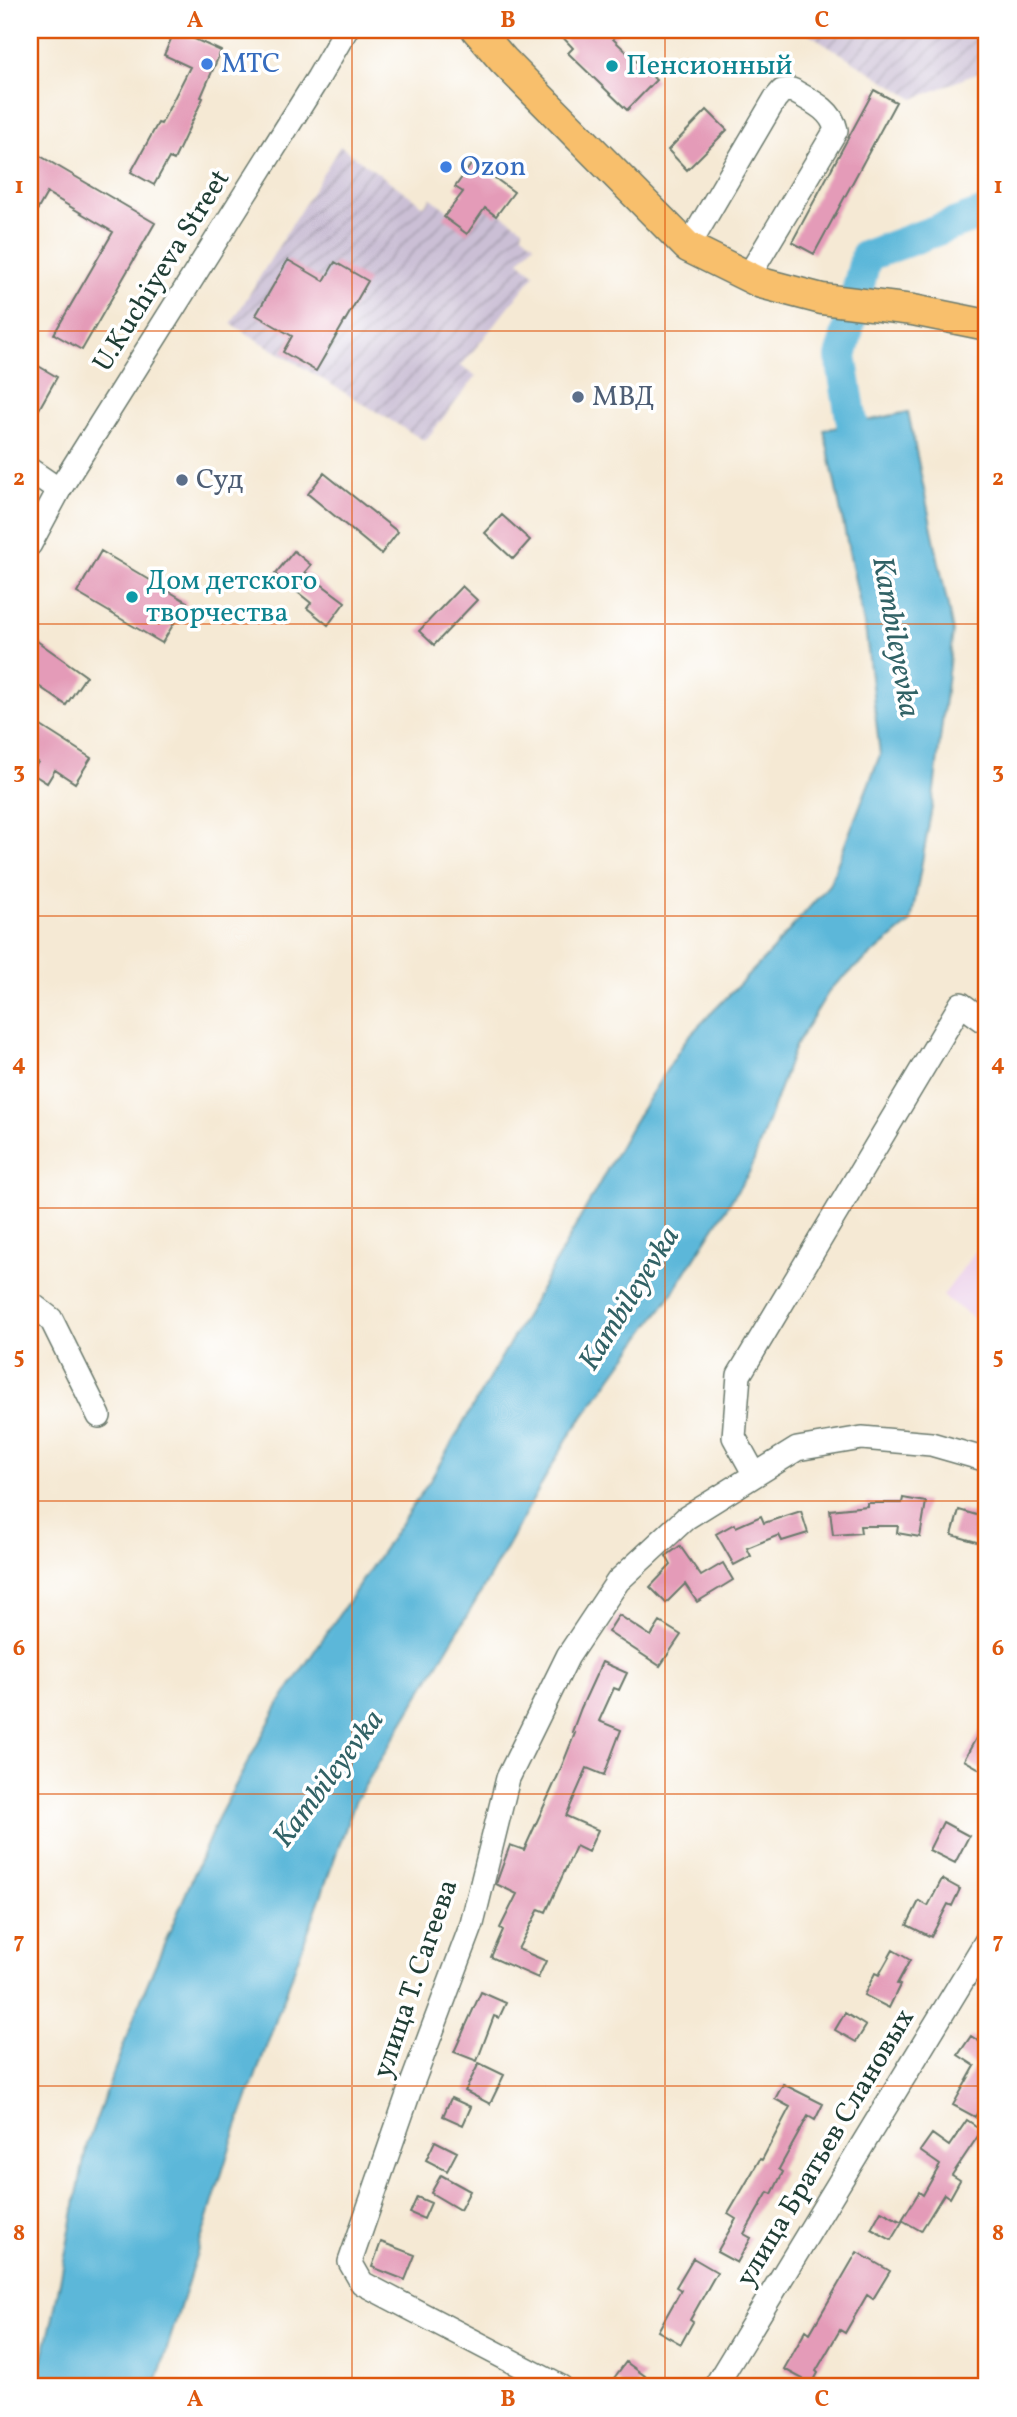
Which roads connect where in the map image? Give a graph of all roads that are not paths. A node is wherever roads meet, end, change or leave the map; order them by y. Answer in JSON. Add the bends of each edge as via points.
{"nodes":[{"id":1,"x":346,"y":30,"type":"edge"},
{"id":2,"x":477,"y":30,"type":"edge"},
{"id":3,"x":688,"y":247,"type":"junction"},
{"id":4,"x":748,"y":277,"type":"junction"},
{"id":5,"x":987,"y":325,"type":"edge"},
{"id":6,"x":30,"y":470,"type":"edge"},
{"id":7,"x":59,"y":490,"type":"junction"},
{"id":8,"x":30,"y":544,"type":"edge"},
{"id":9,"x":987,"y":1023,"type":"edge"},
{"id":10,"x":30,"y":1303,"type":"edge"},
{"id":11,"x":99,"y":1416,"type":"dead end"},
{"id":12,"x":987,"y":1460,"type":"edge"},
{"id":13,"x":755,"y":1475,"type":"junction"},
{"id":14,"x":987,"y":1940,"type":"edge"},
{"id":15,"x":561,"y":2387,"type":"edge"},
{"id":16,"x":715,"y":2387,"type":"edge"}],
"edges":[{"from":1,"to":7,"type":"street","name":"U.Kuchiyeva Street"},
{"from":2,"to":3,"type":"main road"},
{"from":3,"to":4,"type":"main road"},
{"from":3,"to":4,"type":"street","via":[[775,99],[782,91],[792,90],[826,111],[836,130]]},
{"from":4,"to":5,"type":"main road","via":[[822,299]]},
{"from":6,"to":7,"type":"street"},
{"from":7,"to":8,"type":"street","name":"U.Kuchiyeva Street"},
{"from":9,"to":13,"type":"street","via":[[961,1004],[739,1376],[734,1437]]},
{"from":10,"to":11,"type":"street","via":[[51,1319]]},
{"from":12,"to":13,"type":"street","name":"улица Т. Сагеева","via":[[930,1444],[862,1438],[797,1450]]},
{"from":13,"to":15,"type":"street","name":"улица Т. Сагеева","via":[[686,1518],[618,1581],[568,1656],[508,1778],[471,1923],[350,2262],[362,2283]]},
{"from":14,"to":16,"type":"street","name":"улица Братьев Слановых"}]}
